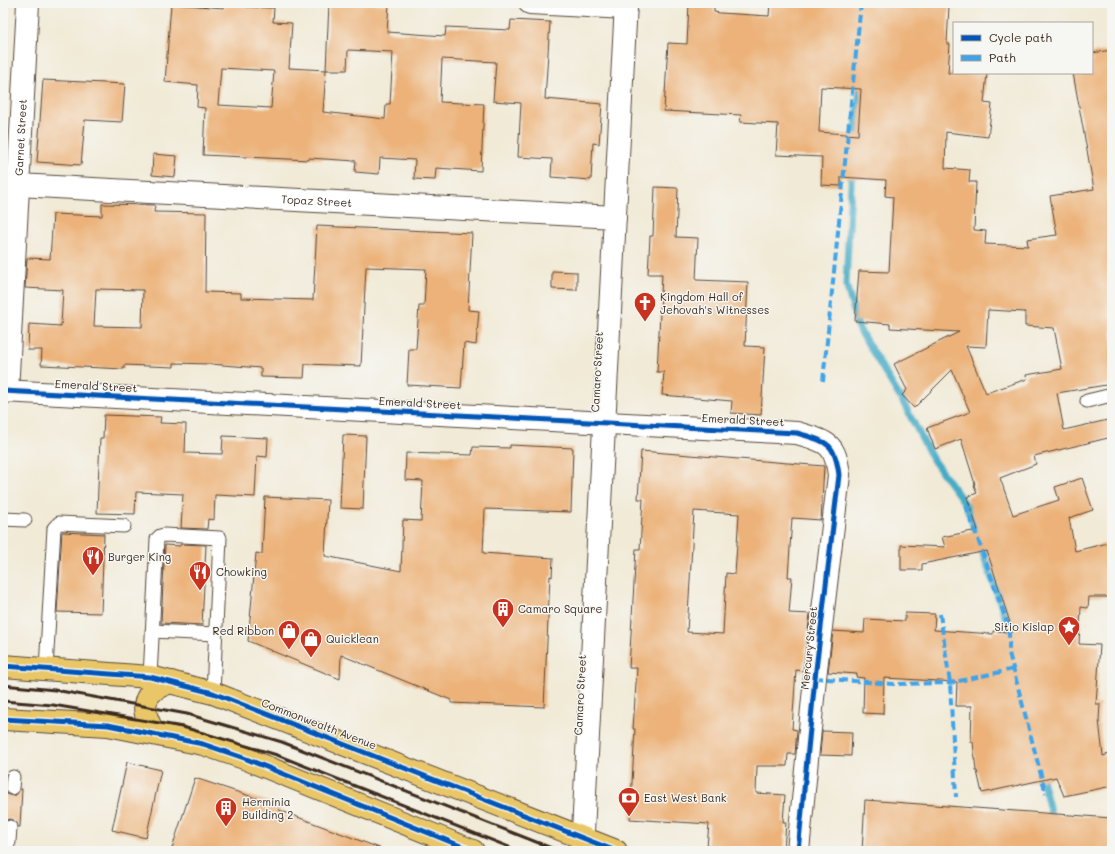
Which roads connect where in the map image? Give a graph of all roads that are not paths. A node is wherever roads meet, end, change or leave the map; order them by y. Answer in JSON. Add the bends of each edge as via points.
{"nodes":[{"id":1,"x":28,"y":3,"type":"edge"},
{"id":2,"x":530,"y":3,"type":"edge"},
{"id":3,"x":626,"y":6,"type":"edge"},
{"id":4,"x":18,"y":186,"type":"junction"},
{"id":5,"x":615,"y":217,"type":"junction"},
{"id":6,"x":5,"y":392,"type":"edge"},
{"id":7,"x":1112,"y":395,"type":"edge"},
{"id":8,"x":1087,"y":401,"type":"dead end"},
{"id":9,"x":604,"y":422,"type":"junction"},
{"id":10,"x":832,"y":448,"type":"joint"},
{"id":11,"x":3,"y":519,"type":"edge"},
{"id":12,"x":25,"y":520,"type":"dead end"},
{"id":13,"x":124,"y":526,"type":"dead end"},
{"id":14,"x":152,"y":631,"type":"junction"},
{"id":15,"x":216,"y":634,"type":"junction"},
{"id":16,"x":3,"y":666,"type":"edge"},
{"id":17,"x":46,"y":669,"type":"junction"},
{"id":18,"x":128,"y":675,"type":"junction"},
{"id":19,"x":160,"y":680,"type":"junction"},
{"id":20,"x":213,"y":693,"type":"junction"},
{"id":21,"x":3,"y":718,"type":"edge"},
{"id":22,"x":117,"y":726,"type":"junction"},
{"id":23,"x":155,"y":734,"type":"junction"},
{"id":24,"x":10,"y":827,"type":"dead end"},
{"id":25,"x":582,"y":844,"type":"edge"},
{"id":26,"x":3,"y":848,"type":"edge"},
{"id":27,"x":473,"y":851,"type":"edge"},
{"id":28,"x":616,"y":851,"type":"edge"},
{"id":29,"x":798,"y":851,"type":"edge"}],
"edges":[{"from":1,"to":4,"type":"street","name":"Garnet Street"},
{"from":2,"to":3,"type":"street"},
{"from":3,"to":5,"type":"street","name":"Camaro Street"},
{"from":4,"to":5,"type":"street","name":"Topaz Street"},
{"from":4,"to":6,"type":"street","name":"Garnet Street"},
{"from":5,"to":9,"type":"street","name":"Camaro Street"},
{"from":6,"to":9,"type":"street","name":"Emerald Street"},
{"from":7,"to":8,"type":"lane"},
{"from":9,"to":10,"type":"street","name":"Emerald Street","via":[[797,433],[819,440]]},
{"from":9,"to":25,"type":"street","name":"Camaro Street"},
{"from":10,"to":29,"type":"street","name":"Mercury Street","via":[[839,475]]},
{"from":11,"to":12,"type":"lane"},
{"from":13,"to":17,"type":"lane","via":[[59,523],[54,528]]},
{"from":14,"to":15,"type":"lane"},
{"from":14,"to":15,"type":"lane","via":[[157,539],[164,535],[220,538]]},
{"from":14,"to":19,"type":"lane"},
{"from":15,"to":20,"type":"lane"},
{"from":16,"to":17,"type":"main road","name":"Commonwealth Avenue"},
{"from":17,"to":18,"type":"main road","name":"Commonwealth Avenue"},
{"from":18,"to":19,"type":"main road","name":"Commonwealth Avenue"},
{"from":18,"to":22,"type":"main road","via":[[139,686],[141,702],[133,717]]},
{"from":19,"to":20,"type":"main road","name":"Commonwealth Avenue"},
{"from":19,"to":23,"type":"main road","via":[[146,700],[146,716]]},
{"from":20,"to":25,"type":"main road","name":"Commonwealth Avenue"},
{"from":21,"to":22,"type":"main road"},
{"from":22,"to":23,"type":"main road"},
{"from":23,"to":27,"type":"main road","via":[[203,744],[244,758]]},
{"from":24,"to":26,"type":"lane","via":[[9,842],[6,848]]},
{"from":25,"to":28,"type":"main road","name":"Commonwealth Avenue"}]}
